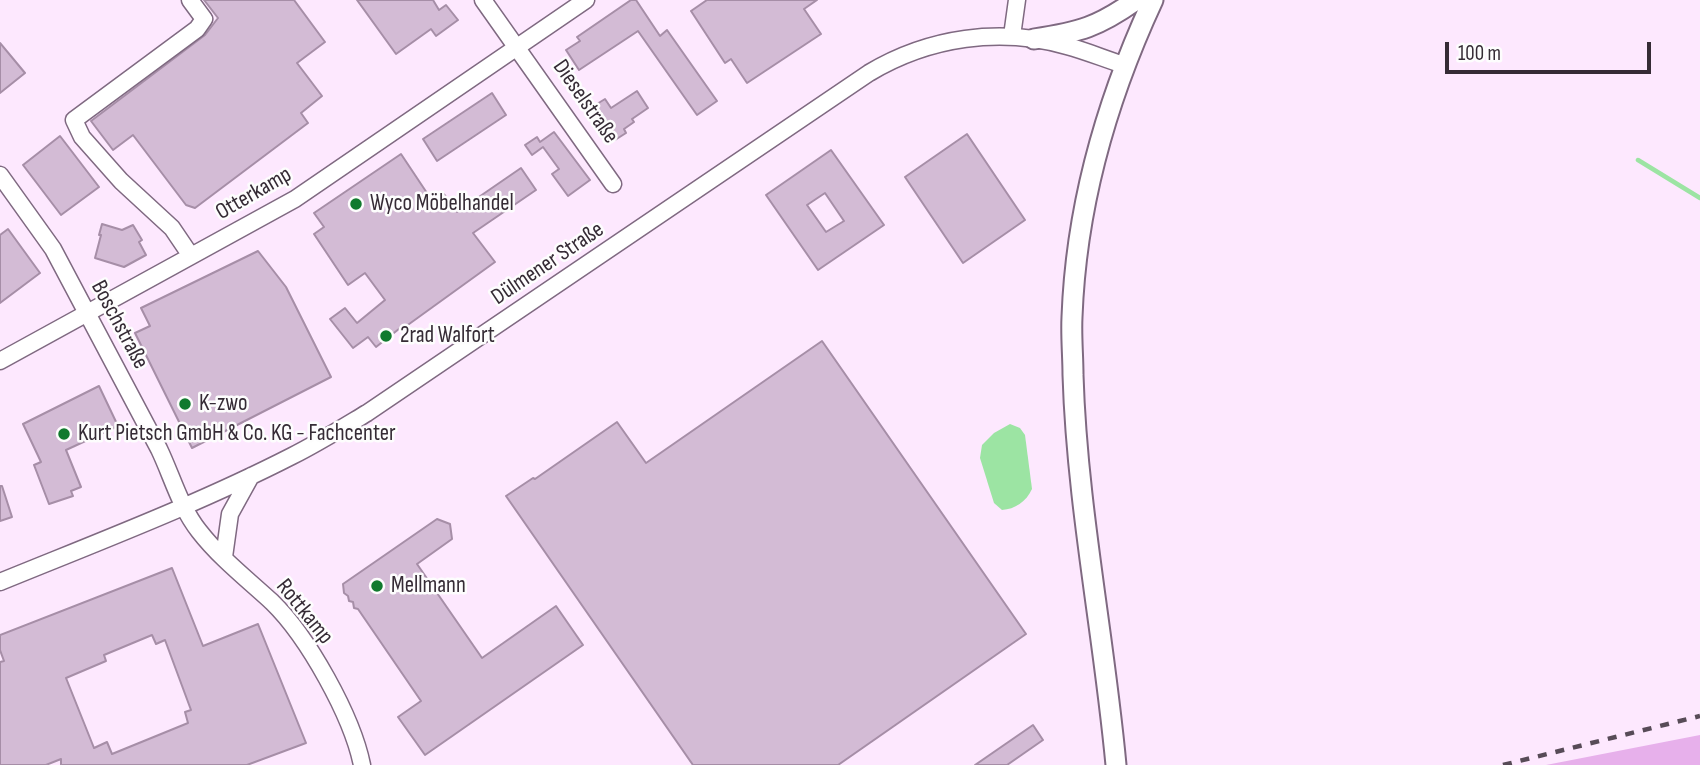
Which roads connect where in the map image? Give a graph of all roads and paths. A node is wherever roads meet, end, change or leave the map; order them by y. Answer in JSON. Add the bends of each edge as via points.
{"nodes":[{"id":1,"x":190,"y":0,"type":"edge"},
{"id":2,"x":483,"y":0,"type":"edge"},
{"id":3,"x":586,"y":0,"type":"edge"},
{"id":4,"x":1017,"y":0,"type":"edge"},
{"id":5,"x":1136,"y":0,"type":"edge"},
{"id":6,"x":1153,"y":0,"type":"edge"},
{"id":7,"x":1012,"y":36,"type":"junction"},
{"id":8,"x":1034,"y":39,"type":"junction"},
{"id":9,"x":519,"y":48,"type":"junction"},
{"id":10,"x":1124,"y":65,"type":"junction"},
{"id":11,"x":0,"y":175,"type":"edge"},
{"id":12,"x":613,"y":184,"type":"dead end"},
{"id":13,"x":191,"y":256,"type":"junction"},
{"id":14,"x":86,"y":313,"type":"junction"},
{"id":15,"x":0,"y":361,"type":"edge"},
{"id":16,"x":251,"y":476,"type":"junction"},
{"id":17,"x":183,"y":506,"type":"junction"},
{"id":18,"x":224,"y":557,"type":"junction"},
{"id":19,"x":0,"y":582,"type":"edge"},
{"id":20,"x":362,"y":765,"type":"edge"},
{"id":21,"x":1116,"y":765,"type":"edge"}],
"edges":[{"from":1,"to":13,"type":"street","via":[[204,19],[197,29],[74,120],[82,137],[172,228]]},
{"from":2,"to":9,"type":"street","name":"Dieselstraße"},
{"from":3,"to":9,"type":"street"},
{"from":4,"to":7,"type":"street"},
{"from":5,"to":8,"type":"main road","via":[[1077,32]]},
{"from":6,"to":10,"type":"main road"},
{"from":7,"to":8,"type":"street","name":"Dülmener Straße"},
{"from":7,"to":16,"type":"street","name":"Dülmener Straße","via":[[943,42],[880,66],[367,413]]},
{"from":8,"to":10,"type":"street","name":"Dülmener Straße"},
{"from":9,"to":12,"type":"street","name":"Dieselstraße"},
{"from":9,"to":13,"type":"street","name":"Otterkamp","via":[[295,199]]},
{"from":10,"to":21,"type":"main road","via":[[1094,162],[1072,317],[1081,490]]},
{"from":11,"to":14,"type":"street","name":"Boschstraße","via":[[53,249]]},
{"from":13,"to":14,"type":"street","name":"Otterkamp"},
{"from":14,"to":15,"type":"street","name":"Otterkamp"},
{"from":14,"to":17,"type":"street","name":"Boschstraße","via":[[169,469]]},
{"from":16,"to":17,"type":"street","name":"Dülmener Straße"},
{"from":16,"to":18,"type":"street","via":[[230,514]]},
{"from":17,"to":18,"type":"street","name":"Rottkamp"},
{"from":17,"to":19,"type":"street","name":"Dülmener Straße"},
{"from":18,"to":20,"type":"street","name":"Rottkamp","via":[[274,603],[308,649],[351,728]]}]}
